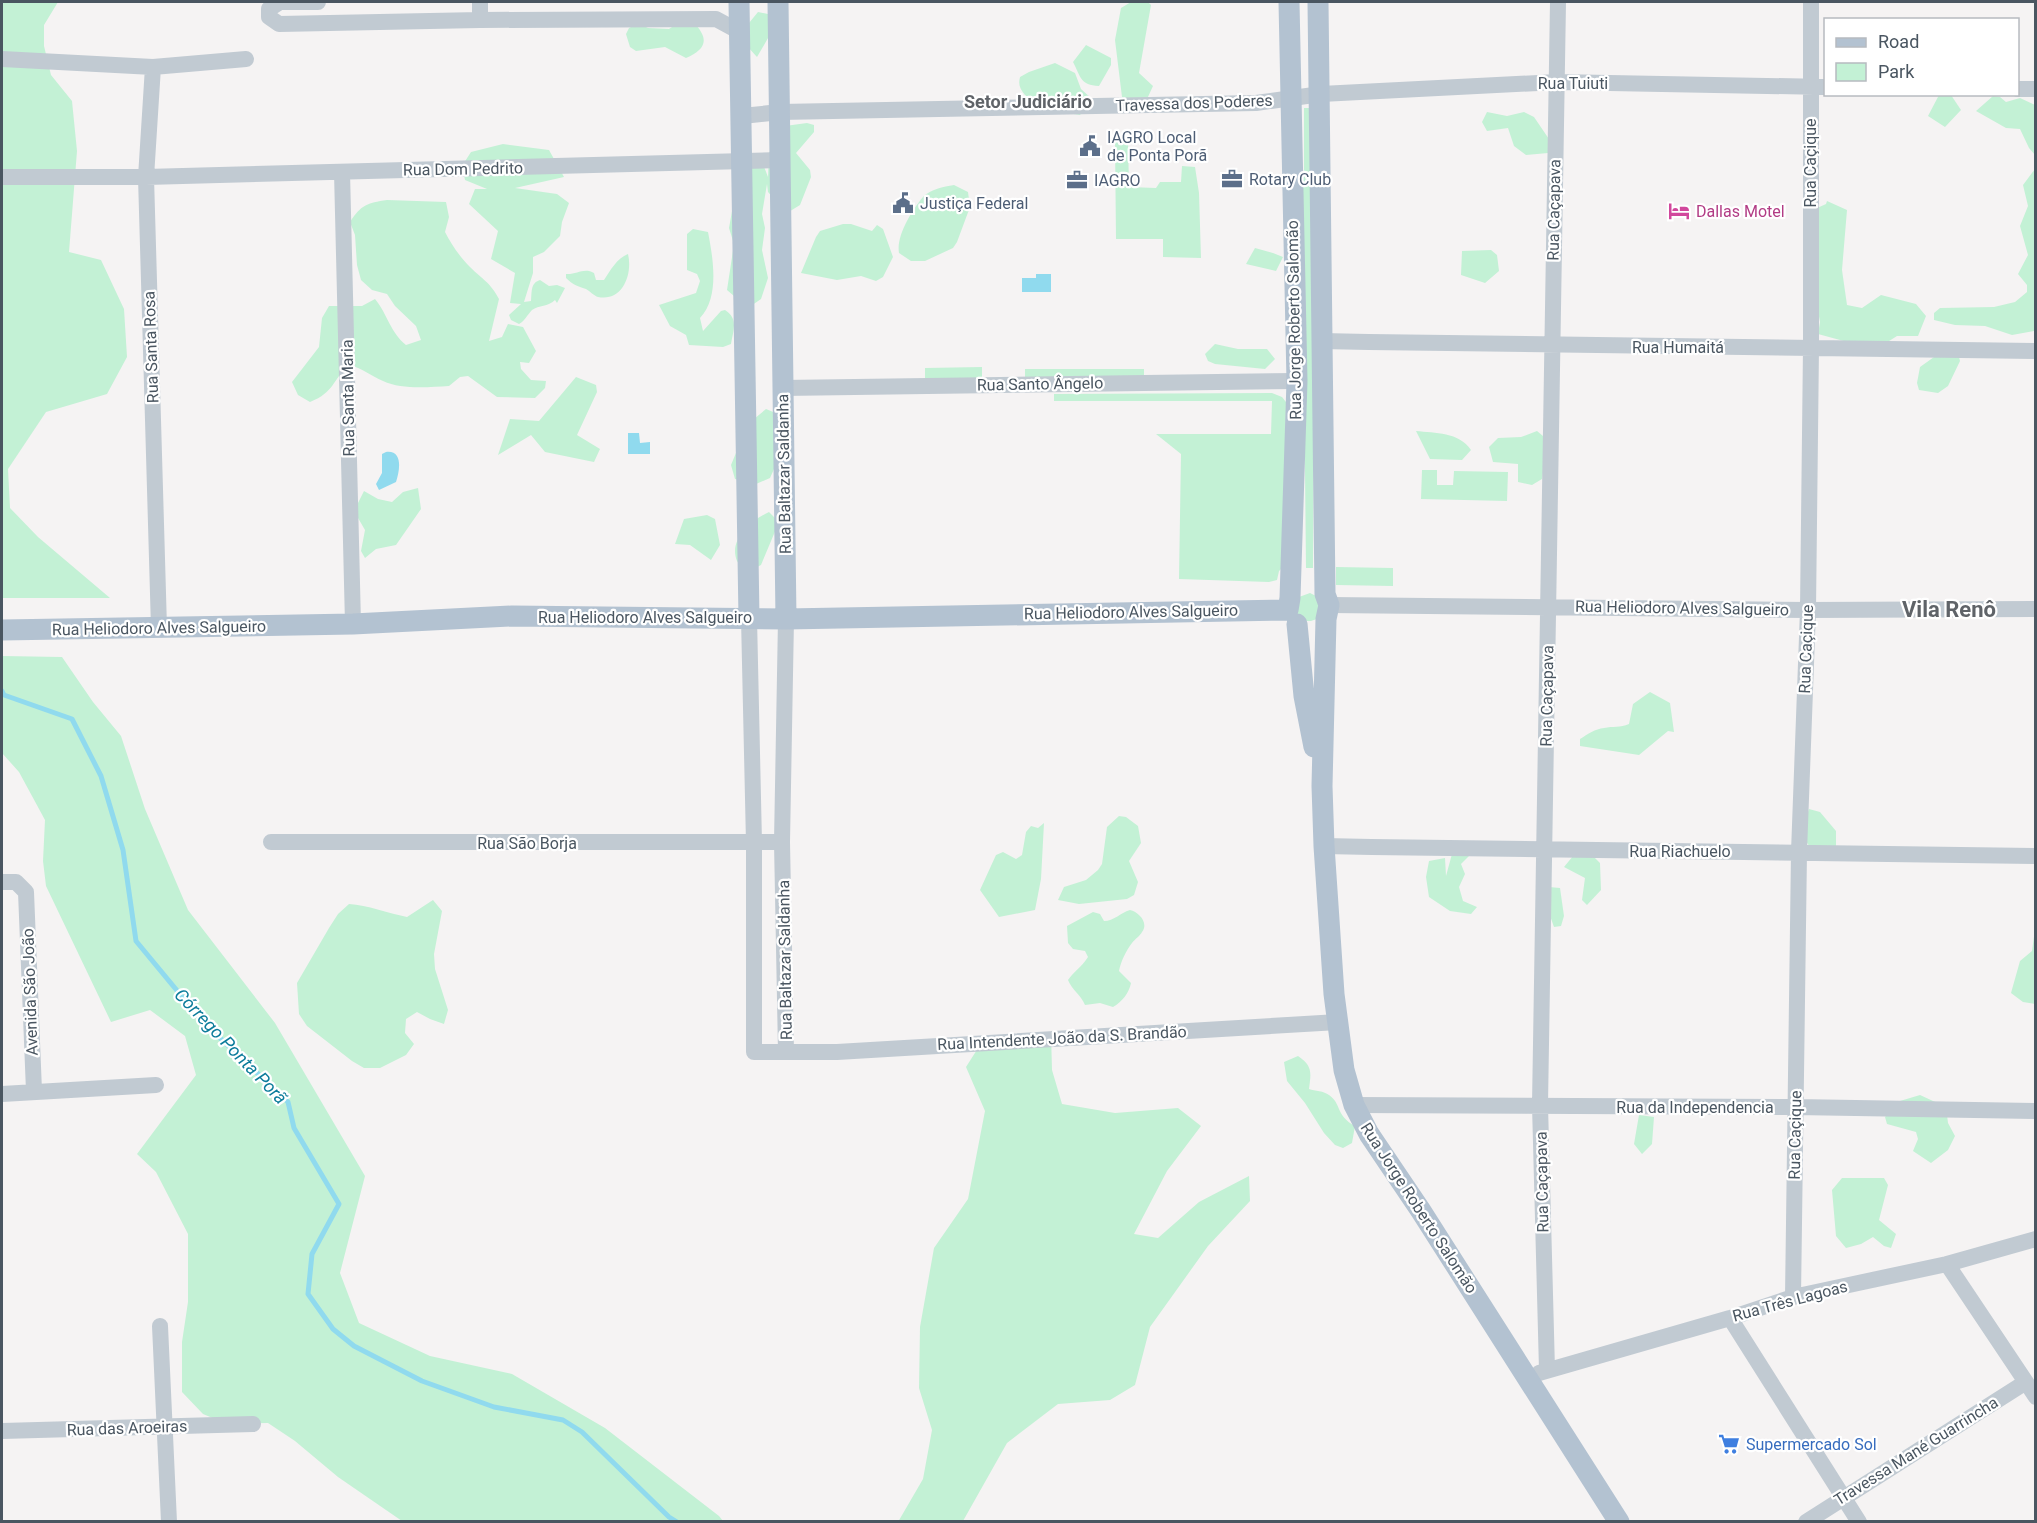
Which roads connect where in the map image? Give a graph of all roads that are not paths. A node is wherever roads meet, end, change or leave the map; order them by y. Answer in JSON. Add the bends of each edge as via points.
{"nodes":[{"id":1,"x":318,"y":2,"type":"edge"},
{"id":2,"x":480,"y":2,"type":"edge"},
{"id":3,"x":739,"y":2,"type":"edge"},
{"id":4,"x":778,"y":2,"type":"edge"},
{"id":5,"x":1289,"y":2,"type":"edge"},
{"id":6,"x":1318,"y":2,"type":"edge"},
{"id":7,"x":1558,"y":2,"type":"edge"},
{"id":8,"x":1811,"y":2,"type":"edge"},
{"id":9,"x":480,"y":20,"type":"junction"},
{"id":10,"x":740,"y":33,"type":"junction"},
{"id":11,"x":2,"y":59,"type":"edge"},
{"id":12,"x":246,"y":59,"type":"dead end"},
{"id":13,"x":153,"y":67,"type":"junction"},
{"id":14,"x":1557,"y":82,"type":"junction"},
{"id":15,"x":1818,"y":87,"type":"edge"},
{"id":16,"x":2019,"y":89,"type":"edge"},
{"id":17,"x":2036,"y":89,"type":"edge"},
{"id":18,"x":1321,"y":94,"type":"junction"},
{"id":19,"x":1291,"y":98,"type":"junction"},
{"id":20,"x":780,"y":112,"type":"junction"},
{"id":21,"x":742,"y":116,"type":"junction"},
{"id":22,"x":781,"y":160,"type":"junction"},
{"id":23,"x":741,"y":162,"type":"junction"},
{"id":24,"x":342,"y":172,"type":"junction"},
{"id":25,"x":2,"y":177,"type":"edge"},
{"id":26,"x":146,"y":177,"type":"junction"},
{"id":27,"x":1321,"y":341,"type":"junction"},
{"id":28,"x":1551,"y":346,"type":"junction"},
{"id":29,"x":1811,"y":347,"type":"junction"},
{"id":30,"x":2036,"y":351,"type":"edge"},
{"id":31,"x":1297,"y":381,"type":"junction"},
{"id":32,"x":782,"y":388,"type":"junction"},
{"id":33,"x":1327,"y":606,"type":"junction"},
{"id":34,"x":1548,"y":606,"type":"junction"},
{"id":35,"x":2036,"y":609,"type":"edge"},
{"id":36,"x":1808,"y":610,"type":"junction"},
{"id":37,"x":1292,"y":611,"type":"junction"},
{"id":38,"x":749,"y":618,"type":"junction"},
{"id":39,"x":786,"y":619,"type":"junction"},
{"id":40,"x":353,"y":624,"type":"junction"},
{"id":41,"x":159,"y":628,"type":"junction"},
{"id":42,"x":2,"y":630,"type":"edge"},
{"id":43,"x":1322,"y":786,"type":"junction"},
{"id":44,"x":271,"y":842,"type":"dead end"},
{"id":45,"x":782,"y":842,"type":"junction"},
{"id":46,"x":754,"y":843,"type":"junction"},
{"id":47,"x":1324,"y":846,"type":"junction"},
{"id":48,"x":1545,"y":851,"type":"junction"},
{"id":49,"x":1799,"y":852,"type":"junction"},
{"id":50,"x":2036,"y":856,"type":"edge"},
{"id":51,"x":2,"y":882,"type":"edge"},
{"id":52,"x":1338,"y":1022,"type":"junction"},
{"id":53,"x":786,"y":1052,"type":"junction"},
{"id":54,"x":156,"y":1085,"type":"dead end"},
{"id":55,"x":34,"y":1091,"type":"junction"},
{"id":56,"x":2,"y":1094,"type":"edge"},
{"id":57,"x":1354,"y":1105,"type":"junction"},
{"id":58,"x":1540,"y":1105,"type":"junction"},
{"id":59,"x":1796,"y":1107,"type":"junction"},
{"id":60,"x":2036,"y":1111,"type":"edge"},
{"id":61,"x":2036,"y":1239,"type":"edge"},
{"id":62,"x":1947,"y":1264,"type":"junction"},
{"id":63,"x":1793,"y":1297,"type":"junction"},
{"id":64,"x":1730,"y":1318,"type":"junction"},
{"id":65,"x":160,"y":1326,"type":"dead end"},
{"id":66,"x":1537,"y":1374,"type":"junction"},
{"id":67,"x":2026,"y":1382,"type":"junction"},
{"id":68,"x":2036,"y":1397,"type":"edge"},
{"id":69,"x":253,"y":1424,"type":"dead end"},
{"id":70,"x":164,"y":1427,"type":"junction"},
{"id":71,"x":2,"y":1431,"type":"edge"},
{"id":72,"x":1842,"y":1498,"type":"junction"},
{"id":73,"x":168,"y":1521,"type":"edge"},
{"id":74,"x":1619,"y":1521,"type":"edge"},
{"id":75,"x":1806,"y":1521,"type":"edge"},
{"id":76,"x":1859,"y":1521,"type":"edge"}],
"edges":[{"from":1,"to":9,"type":"street","via":[[280,2],[269,9],[269,17],[279,24]]},
{"from":2,"to":9,"type":"street"},
{"from":3,"to":10,"type":"main road","name":"Rua Baltazar Saldanha"},
{"from":4,"to":20,"type":"main road","name":"Rua Baltazar Saldanha"},
{"from":5,"to":19,"type":"main road","name":"Rua Jorge Roberto Salomão"},
{"from":6,"to":18,"type":"main road","name":"Rua Jorge Roberto Salomão"},
{"from":7,"to":14,"type":"street","name":"Rua Caçapava"},
{"from":8,"to":15,"type":"street","name":"Rua Caçique"},
{"from":9,"to":10,"type":"street","via":[[716,19]]},
{"from":10,"to":21,"type":"main road","name":"Rua Baltazar Saldanha"},
{"from":11,"to":13,"type":"street"},
{"from":12,"to":13,"type":"street"},
{"from":13,"to":26,"type":"street","name":"Rua Santa Rosa"},
{"from":14,"to":15,"type":"street","name":"Rua Tuiuti"},
{"from":14,"to":18,"type":"street","name":"Rua Tuiuti"},
{"from":14,"to":28,"type":"street","name":"Rua Caçapava"},
{"from":15,"to":29,"type":"street","name":"Rua Caçique"},
{"from":16,"to":17,"type":"street"},
{"from":18,"to":19,"type":"street","name":"Travessa dos Poderes"},
{"from":18,"to":27,"type":"main road","name":"Rua Jorge Roberto Salomão"},
{"from":19,"to":20,"type":"street","name":"Travessa dos Poderes","via":[[1256,103]]},
{"from":19,"to":31,"type":"main road","name":"Rua Jorge Roberto Salomão"},
{"from":20,"to":21,"type":"street","name":"Travessa dos Poderes"},
{"from":20,"to":22,"type":"main road","name":"Rua Baltazar Saldanha"},
{"from":21,"to":23,"type":"main road","name":"Rua Baltazar Saldanha"},
{"from":22,"to":23,"type":"street","name":"Rua Dom Pedrito"},
{"from":22,"to":32,"type":"main road","name":"Rua Baltazar Saldanha"},
{"from":23,"to":24,"type":"street","name":"Rua Dom Pedrito"},
{"from":23,"to":38,"type":"main road","name":"Rua Baltazar Saldanha"},
{"from":24,"to":26,"type":"street","name":"Rua Dom Pedrito"},
{"from":24,"to":40,"type":"street","name":"Rua Santa Maria"},
{"from":25,"to":26,"type":"street","name":"Rua Dom Pedrito"},
{"from":26,"to":41,"type":"street","name":"Rua Santa Rosa"},
{"from":27,"to":28,"type":"street","name":"Rua Humaitá"},
{"from":27,"to":33,"type":"main road","name":"Rua Jorge Roberto Salomão"},
{"from":28,"to":29,"type":"street","name":"Rua Humaitá"},
{"from":28,"to":34,"type":"street","name":"Rua Caçapava"},
{"from":29,"to":30,"type":"street","name":"Rua Humaitá"},
{"from":29,"to":36,"type":"street","name":"Rua Caçique"},
{"from":31,"to":32,"type":"street","name":"Rua Santo Ângelo"},
{"from":31,"to":37,"type":"main road","name":"Rua Jorge Roberto Salomão"},
{"from":32,"to":39,"type":"main road","name":"Rua Baltazar Saldanha"},
{"from":33,"to":34,"type":"street","name":"Rua Heliodoro Alves Salgueiro"},
{"from":33,"to":37,"type":"main road","via":[[1314,628],[1305,628]]},
{"from":33,"to":37,"type":"main road","via":[[1318,589],[1311,586],[1302,588]]},
{"from":33,"to":43,"type":"main road","name":"Rua Jorge Roberto Salomão"},
{"from":34,"to":36,"type":"street","name":"Rua Heliodoro Alves Salgueiro"},
{"from":34,"to":48,"type":"street","name":"Rua Caçapava"},
{"from":35,"to":36,"type":"street","name":"Rua Heliodoro Alves Salgueiro"},
{"from":36,"to":49,"type":"street","name":"Rua Caçique"},
{"from":37,"to":39,"type":"main road","name":"Rua Heliodoro Alves Salgueiro"},
{"from":37,"to":43,"type":"main road","name":"Rua Jorge Roberto Salomão"},
{"from":38,"to":39,"type":"main road","name":"Rua Heliodoro Alves Salgueiro"},
{"from":38,"to":40,"type":"main road","name":"Rua Heliodoro Alves Salgueiro","via":[[512,616]]},
{"from":38,"to":46,"type":"street","name":"Rua Baltazar Saldanha"},
{"from":39,"to":45,"type":"street","name":"Rua Baltazar Saldanha"},
{"from":40,"to":41,"type":"main road","name":"Rua Heliodoro Alves Salgueiro"},
{"from":41,"to":42,"type":"main road","name":"Rua Heliodoro Alves Salgueiro"},
{"from":43,"to":47,"type":"main road","name":"Rua Jorge Roberto Salomão"},
{"from":44,"to":46,"type":"street","name":"Rua São Borja"},
{"from":45,"to":46,"type":"street","name":"Rua São Borja"},
{"from":45,"to":53,"type":"street","name":"Rua Baltazar Saldanha"},
{"from":46,"to":53,"type":"street","name":"Rua Baltazar Saldanha","via":[[754,1052]]},
{"from":47,"to":48,"type":"street","name":"Rua Riachuelo"},
{"from":47,"to":52,"type":"main road","name":"Rua Jorge Roberto Salomão"},
{"from":48,"to":49,"type":"street","name":"Rua Riachuelo"},
{"from":48,"to":58,"type":"street","name":"Rua Caçapava"},
{"from":49,"to":50,"type":"street","name":"Rua Riachuelo"},
{"from":49,"to":59,"type":"street","name":"Rua Caçique"},
{"from":51,"to":55,"type":"street","name":"Avenida São João","via":[[15,882],[26,892]]},
{"from":52,"to":53,"type":"street","name":"Rua Intendente João da S. Brandão"},
{"from":52,"to":57,"type":"main road","name":"Rua Jorge Roberto Salomão","via":[[1344,1070]]},
{"from":54,"to":55,"type":"street"},
{"from":55,"to":56,"type":"street"},
{"from":57,"to":58,"type":"street","name":"Rua da Independencia"},
{"from":57,"to":66,"type":"main road","name":"Rua Jorge Roberto Salomão","via":[[1421,1211]]},
{"from":58,"to":59,"type":"street","name":"Rua da Independencia"},
{"from":58,"to":66,"type":"street","name":"Rua Caçapava"},
{"from":59,"to":60,"type":"street","name":"Rua da Independencia"},
{"from":59,"to":63,"type":"street","name":"Rua Caçique"},
{"from":61,"to":62,"type":"street","name":"Rua Três Lagoas"},
{"from":62,"to":63,"type":"street","name":"Rua Três Lagoas"},
{"from":62,"to":67,"type":"street"},
{"from":63,"to":64,"type":"street","name":"Rua Três Lagoas"},
{"from":64,"to":66,"type":"street","name":"Rua Três Lagoas"},
{"from":64,"to":72,"type":"street"},
{"from":65,"to":70,"type":"street"},
{"from":66,"to":74,"type":"main road","name":"Rua Jorge Roberto Salomão"},
{"from":67,"to":68,"type":"street"},
{"from":67,"to":72,"type":"street","name":"Travessa Mané Guarrincha"},
{"from":69,"to":70,"type":"street","name":"Rua das Aroeiras"},
{"from":70,"to":71,"type":"street","name":"Rua das Aroeiras"},
{"from":70,"to":73,"type":"street"},
{"from":72,"to":75,"type":"street","name":"Travessa Mané Guarrincha"},
{"from":72,"to":76,"type":"street"}]}
